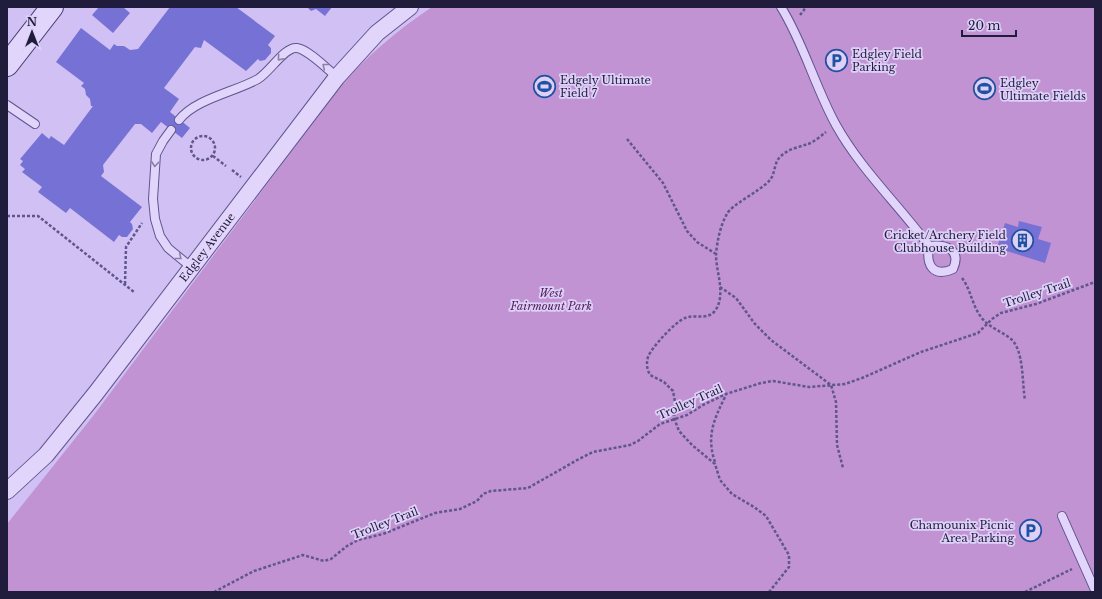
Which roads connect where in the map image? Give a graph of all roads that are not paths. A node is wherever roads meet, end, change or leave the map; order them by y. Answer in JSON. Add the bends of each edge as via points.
{"nodes":[{"id":1,"x":52,"y":7,"type":"edge"},
{"id":2,"x":410,"y":7,"type":"edge"},
{"id":3,"x":781,"y":7,"type":"edge"},
{"id":4,"x":7,"y":65,"type":"edge"},
{"id":5,"x":337,"y":76,"type":"junction"},
{"id":6,"x":7,"y":105,"type":"edge"},
{"id":7,"x":180,"y":120,"type":"dead end"},
{"id":8,"x":35,"y":124,"type":"dead end"},
{"id":9,"x":171,"y":130,"type":"dead end"},
{"id":10,"x":929,"y":246,"type":"junction"},
{"id":11,"x":190,"y":267,"type":"junction"},
{"id":12,"x":7,"y":491,"type":"edge"},
{"id":13,"x":1062,"y":516,"type":"dead end"},
{"id":14,"x":1095,"y":590,"type":"edge"}],
"edges":[{"from":1,"to":4,"type":"street"},
{"from":2,"to":5,"type":"street","name":"Edgley Avenue","via":[[377,33]]},
{"from":3,"to":10,"type":"lane","via":[[836,124],[865,168]]},
{"from":5,"to":7,"type":"lane","one_way":true,"via":[[304,50],[288,49],[271,69],[258,79],[191,109]]},
{"from":5,"to":11,"type":"street","name":"Edgley Avenue"},
{"from":6,"to":8,"type":"lane"},
{"from":9,"to":11,"type":"lane","one_way":true,"via":[[156,154],[153,200],[155,219],[160,236],[168,248]]},
{"from":10,"to":10,"type":"lane","via":[[929,262],[932,269],[938,272],[953,269],[956,257],[952,250],[939,245]]},
{"from":11,"to":12,"type":"street","name":"Edgley Avenue","via":[[46,455]]},
{"from":13,"to":14,"type":"lane"}]}
